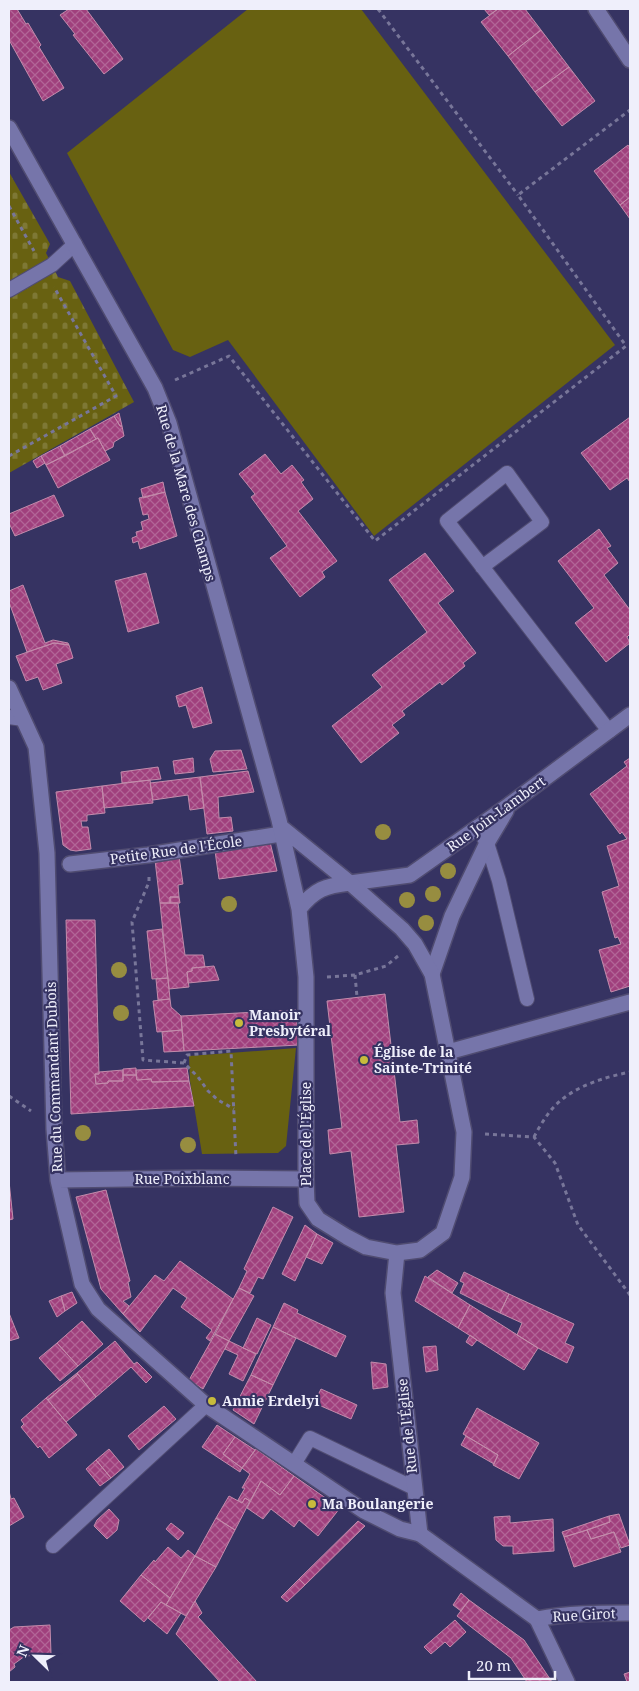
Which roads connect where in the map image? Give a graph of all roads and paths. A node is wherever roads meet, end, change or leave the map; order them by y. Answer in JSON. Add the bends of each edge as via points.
{"nodes":[{"id":1,"x":378,"y":9,"type":"edge"},
{"id":2,"x":596,"y":9,"type":"edge"},
{"id":3,"x":630,"y":60,"type":"edge"},
{"id":4,"x":630,"y":110,"type":"edge"},
{"id":5,"x":9,"y":128,"type":"edge"},
{"id":6,"x":518,"y":196,"type":"junction"},
{"id":7,"x":9,"y":206,"type":"edge"},
{"id":8,"x":75,"y":244,"type":"junction"},
{"id":9,"x":45,"y":269,"type":"junction"},
{"id":10,"x":9,"y":290,"type":"edge"},
{"id":11,"x":155,"y":388,"type":"junction"},
{"id":12,"x":9,"y":456,"type":"edge"},
{"id":13,"x":482,"y":566,"type":"junction"},
{"id":14,"x":9,"y":688,"type":"edge"},
{"id":15,"x":630,"y":715,"type":"edge"},
{"id":16,"x":16,"y":718,"type":"edge"},
{"id":17,"x":609,"y":731,"type":"junction"},
{"id":18,"x":509,"y":805,"type":"junction"},
{"id":19,"x":477,"y":827,"type":"junction"},
{"id":20,"x":281,"y":831,"type":"junction"},
{"id":21,"x":487,"y":843,"type":"junction"},
{"id":22,"x":148,"y":855,"type":"junction"},
{"id":23,"x":70,"y":864,"type":"dead end"},
{"id":24,"x":350,"y":883,"type":"junction"},
{"id":25,"x":300,"y":909,"type":"junction"},
{"id":26,"x":415,"y":944,"type":"junction"},
{"id":27,"x":432,"y":974,"type":"junction"},
{"id":28,"x":355,"y":975,"type":"junction"},
{"id":29,"x":306,"y":977,"type":"junction"},
{"id":30,"x":357,"y":997,"type":"dead end"},
{"id":31,"x":527,"y":999,"type":"dead end"},
{"id":32,"x":630,"y":1002,"type":"edge"},
{"id":33,"x":448,"y":1052,"type":"junction"},
{"id":34,"x":184,"y":1062,"type":"junction"},
{"id":35,"x":630,"y":1072,"type":"edge"},
{"id":36,"x":234,"y":1109,"type":"junction"},
{"id":37,"x":464,"y":1132,"type":"junction"},
{"id":38,"x":534,"y":1137,"type":"junction"},
{"id":39,"x":237,"y":1178,"type":"junction"},
{"id":40,"x":306,"y":1179,"type":"junction"},
{"id":41,"x":58,"y":1180,"type":"junction"},
{"id":42,"x":397,"y":1253,"type":"junction"},
{"id":43,"x":630,"y":1295,"type":"edge"},
{"id":44,"x":206,"y":1405,"type":"junction"},
{"id":45,"x":294,"y":1464,"type":"junction"},
{"id":46,"x":414,"y":1488,"type":"junction"},
{"id":47,"x":420,"y":1534,"type":"junction"},
{"id":48,"x":53,"y":1546,"type":"dead end"},
{"id":49,"x":630,"y":1613,"type":"edge"},
{"id":50,"x":537,"y":1619,"type":"junction"},
{"id":51,"x":567,"y":1682,"type":"edge"}],
"edges":[{"from":1,"to":6,"type":"path"},
{"from":2,"to":3,"type":"street"},
{"from":4,"to":6,"type":"path"},
{"from":5,"to":8,"type":"street","name":"Rue de la Mare des Champs"},
{"from":6,"to":11,"type":"path","via":[[626,346],[375,541],[229,356]]},
{"from":7,"to":9,"type":"path"},
{"from":8,"to":9,"type":"lane"},
{"from":8,"to":11,"type":"street","name":"Rue de la Mare des Champs"},
{"from":9,"to":10,"type":"lane"},
{"from":9,"to":12,"type":"path","via":[[116,396]]},
{"from":11,"to":20,"type":"street","name":"Rue de la Mare des Champs","via":[[169,423]]},
{"from":13,"to":13,"type":"lane","via":[[447,521],[507,473],[542,522]]},
{"from":13,"to":17,"type":"lane"},
{"from":14,"to":16,"type":"street","name":"Rue du Commandant Dubois"},
{"from":15,"to":17,"type":"street","name":"Rue Join-Lambert"},
{"from":16,"to":41,"type":"street","name":"Rue du Commandant Dubois","via":[[36,747],[47,853]]},
{"from":17,"to":18,"type":"street","name":"Rue Join-Lambert"},
{"from":18,"to":19,"type":"street","name":"Rue Join-Lambert"},
{"from":18,"to":21,"type":"street"},
{"from":19,"to":21,"type":"lane"},
{"from":19,"to":24,"type":"street","name":"Rue Join-Lambert","via":[[410,875]]},
{"from":20,"to":22,"type":"street","name":"Petite Rue de l'École"},
{"from":20,"to":24,"type":"street"},
{"from":20,"to":25,"type":"street","name":"Rue de la Mare des Champs"},
{"from":21,"to":27,"type":"street","via":[[452,916]]},
{"from":21,"to":31,"type":"lane"},
{"from":22,"to":23,"type":"street","name":"Petite Rue de l'École"},
{"from":22,"to":34,"type":"path","via":[[149,882],[132,922],[143,1060]]},
{"from":24,"to":25,"type":"street","via":[[318,890]]},
{"from":24,"to":26,"type":"street","name":"Place de l'Église"},
{"from":25,"to":29,"type":"street","name":"Place de l'Église"},
{"from":26,"to":27,"type":"street","name":"Place de l'Église"},
{"from":26,"to":28,"type":"path","via":[[386,966]]},
{"from":27,"to":33,"type":"street","name":"Place de l'Église"},
{"from":28,"to":29,"type":"path"},
{"from":28,"to":30,"type":"path"},
{"from":29,"to":40,"type":"street","name":"Place de l'Église"},
{"from":32,"to":33,"type":"street"},
{"from":33,"to":37,"type":"street","name":"Place de l'Église"},
{"from":34,"to":36,"type":"path","via":[[208,1091]]},
{"from":34,"to":36,"type":"path","via":[[187,1055],[231,1051]]},
{"from":35,"to":38,"type":"path","via":[[605,1077],[570,1093],[549,1112]]},
{"from":36,"to":39,"type":"path"},
{"from":37,"to":38,"type":"path"},
{"from":37,"to":42,"type":"street","name":"Place de l'Église","via":[[462,1177],[442,1233],[420,1250]]},
{"from":38,"to":43,"type":"path","via":[[555,1163],[578,1225]]},
{"from":39,"to":40,"type":"street","name":"Rue Poixblanc"},
{"from":39,"to":41,"type":"street","name":"Rue Poixblanc"},
{"from":40,"to":42,"type":"street","name":"Place de l'Église","via":[[308,1203],[318,1219],[366,1247]]},
{"from":41,"to":44,"type":"street","name":"Rue du Commandant Dubois","via":[[82,1284],[98,1309]]},
{"from":42,"to":46,"type":"street","name":"Rue de l'Église","via":[[392,1293]]},
{"from":44,"to":45,"type":"street","name":"Rue du Commandant Dubois"},
{"from":44,"to":48,"type":"lane"},
{"from":45,"to":46,"type":"lane","via":[[310,1438]]},
{"from":45,"to":47,"type":"street","name":"Rue du Commandant Dubois","via":[[364,1511],[400,1530]]},
{"from":46,"to":47,"type":"street","name":"Rue de l'Église"},
{"from":47,"to":50,"type":"street"},
{"from":49,"to":50,"type":"street","name":"Rue Girot","via":[[570,1614]]},
{"from":50,"to":51,"type":"street"}]}
